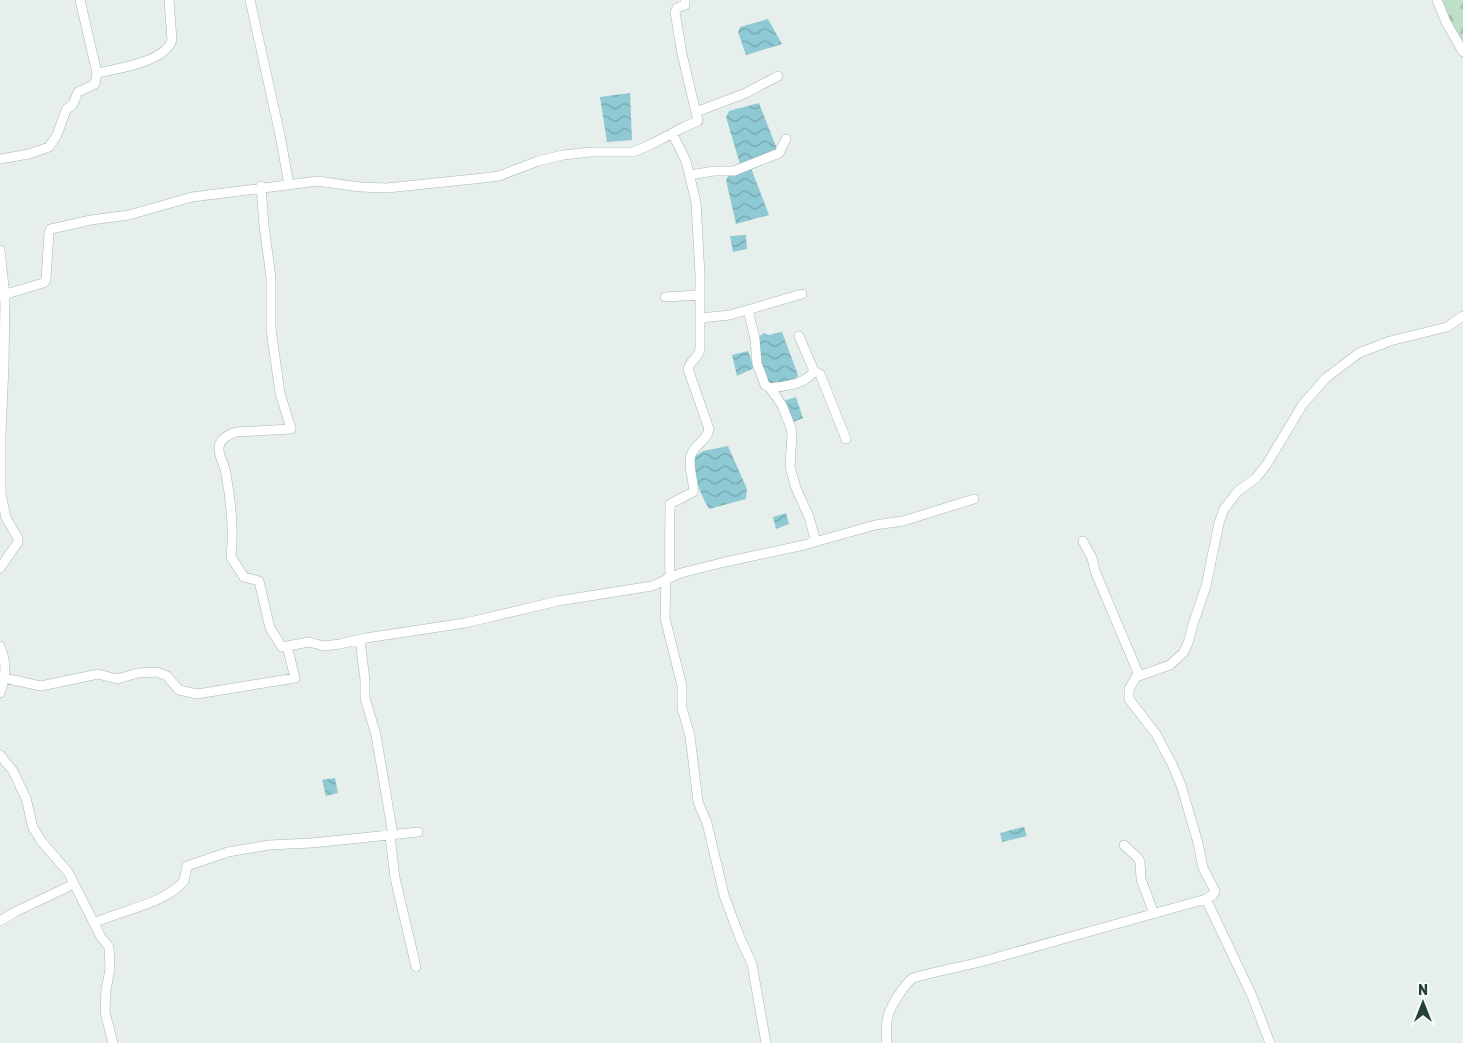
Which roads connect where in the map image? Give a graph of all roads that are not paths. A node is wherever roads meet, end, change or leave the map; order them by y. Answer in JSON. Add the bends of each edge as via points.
{"nodes":[{"id":1,"x":80,"y":0,"type":"edge"},
{"id":2,"x":169,"y":0,"type":"edge"},
{"id":3,"x":250,"y":0,"type":"edge"},
{"id":4,"x":685,"y":0,"type":"edge"},
{"id":5,"x":1437,"y":0,"type":"edge"},
{"id":6,"x":1463,"y":52,"type":"edge"},
{"id":7,"x":97,"y":73,"type":"junction"},
{"id":8,"x":778,"y":76,"type":"dead end"},
{"id":9,"x":696,"y":112,"type":"junction"},
{"id":10,"x":672,"y":133,"type":"junction"},
{"id":11,"x":786,"y":139,"type":"dead end"},
{"id":12,"x":0,"y":159,"type":"edge"},
{"id":13,"x":690,"y":175,"type":"junction"},
{"id":14,"x":289,"y":185,"type":"junction"},
{"id":15,"x":261,"y":188,"type":"junction"},
{"id":16,"x":0,"y":250,"type":"edge"},
{"id":17,"x":802,"y":294,"type":"dead end"},
{"id":18,"x":2,"y":295,"type":"edge"},
{"id":19,"x":700,"y":295,"type":"junction"},
{"id":20,"x":665,"y":297,"type":"dead end"},
{"id":21,"x":748,"y":310,"type":"junction"},
{"id":22,"x":1463,"y":316,"type":"edge"},
{"id":23,"x":700,"y":318,"type":"junction"},
{"id":24,"x":799,"y":336,"type":"dead end"},
{"id":25,"x":814,"y":371,"type":"junction"},
{"id":26,"x":770,"y":388,"type":"junction"},
{"id":27,"x":846,"y":439,"type":"dead end"},
{"id":28,"x":974,"y":499,"type":"dead end"},
{"id":29,"x":3,"y":519,"type":"edge"},
{"id":30,"x":1084,"y":541,"type":"dead end"},
{"id":31,"x":816,"y":542,"type":"junction"},
{"id":32,"x":0,"y":568,"type":"edge"},
{"id":33,"x":668,"y":578,"type":"junction"},
{"id":34,"x":360,"y":640,"type":"junction"},
{"id":35,"x":0,"y":646,"type":"edge"},
{"id":36,"x":287,"y":646,"type":"junction"},
{"id":37,"x":2,"y":663,"type":"edge"},
{"id":38,"x":1140,"y":675,"type":"junction"},
{"id":39,"x":4,"y":678,"type":"junction"},
{"id":40,"x":0,"y":693,"type":"edge"},
{"id":41,"x":0,"y":754,"type":"edge"},
{"id":42,"x":418,"y":832,"type":"dead end"},
{"id":43,"x":391,"y":836,"type":"junction"},
{"id":44,"x":1124,"y":845,"type":"dead end"},
{"id":45,"x":74,"y":884,"type":"junction"},
{"id":46,"x":1206,"y":899,"type":"junction"},
{"id":47,"x":1154,"y":914,"type":"junction"},
{"id":48,"x":0,"y":921,"type":"edge"},
{"id":49,"x":94,"y":923,"type":"junction"},
{"id":50,"x":416,"y":966,"type":"dead end"},
{"id":51,"x":113,"y":1043,"type":"edge"},
{"id":52,"x":766,"y":1043,"type":"edge"},
{"id":53,"x":886,"y":1043,"type":"edge"},
{"id":54,"x":1270,"y":1043,"type":"edge"}],
"edges":[{"from":1,"to":7,"type":"street"},
{"from":2,"to":7,"type":"street","via":[[170,46],[134,65]]},
{"from":3,"to":14,"type":"street"},
{"from":4,"to":9,"type":"street","via":[[686,5],[675,12]]},
{"from":5,"to":6,"type":"street"},
{"from":7,"to":12,"type":"street","via":[[95,84],[78,92],[66,110],[57,136],[49,147]]},
{"from":8,"to":9,"type":"street","via":[[746,93]]},
{"from":9,"to":10,"type":"street","via":[[698,121]]},
{"from":10,"to":13,"type":"street"},
{"from":10,"to":14,"type":"street","via":[[633,152],[562,156],[499,176],[387,188],[317,181]]},
{"from":11,"to":13,"type":"street","via":[[778,153],[734,171]]},
{"from":13,"to":19,"type":"street","via":[[696,202]]},
{"from":14,"to":15,"type":"street"},
{"from":15,"to":18,"type":"street","via":[[192,197],[129,215],[52,229],[48,237],[46,280]]},
{"from":15,"to":36,"type":"street","via":[[271,277],[271,329],[280,393],[291,429],[228,434],[219,448],[226,471],[230,506],[231,557],[244,577],[259,581],[270,628],[282,647]]},
{"from":16,"to":18,"type":"street"},
{"from":17,"to":21,"type":"street"},
{"from":18,"to":29,"type":"street"},
{"from":19,"to":20,"type":"street"},
{"from":19,"to":23,"type":"street"},
{"from":21,"to":23,"type":"street"},
{"from":21,"to":26,"type":"street","via":[[757,364],[765,385]]},
{"from":22,"to":38,"type":"street","via":[[1448,327],[1390,341],[1359,353],[1326,378],[1303,404],[1267,464],[1224,509],[1206,586],[1183,653],[1170,664]]},
{"from":23,"to":33,"type":"street","via":[[700,353],[688,369],[709,429],[708,436],[691,456],[693,492],[670,504]]},
{"from":24,"to":25,"type":"street"},
{"from":25,"to":26,"type":"street","via":[[810,377],[791,385]]},
{"from":25,"to":27,"type":"street","via":[[820,374]]},
{"from":26,"to":31,"type":"street","via":[[782,405],[791,428],[790,467]]},
{"from":28,"to":31,"type":"street","via":[[903,521],[875,525]]},
{"from":29,"to":32,"type":"street","via":[[18,542]]},
{"from":30,"to":38,"type":"street"},
{"from":31,"to":33,"type":"street"},
{"from":33,"to":34,"type":"street","via":[[652,586]]},
{"from":33,"to":52,"type":"street","via":[[665,618],[682,686],[682,708],[690,736],[698,802],[707,824],[724,895],[752,964]]},
{"from":34,"to":36,"type":"street","via":[[324,646],[309,642]]},
{"from":34,"to":43,"type":"street","via":[[365,698],[376,735]]},
{"from":35,"to":37,"type":"street"},
{"from":36,"to":39,"type":"street","via":[[295,678],[197,694],[179,690],[167,676],[157,672],[117,679],[98,674],[41,686]]},
{"from":37,"to":39,"type":"street"},
{"from":38,"to":46,"type":"street","via":[[1132,682],[1129,699],[1162,744],[1181,785],[1203,868],[1215,891]]},
{"from":39,"to":40,"type":"street"},
{"from":41,"to":45,"type":"street","via":[[13,771],[26,798],[33,828]]},
{"from":42,"to":43,"type":"street"},
{"from":43,"to":49,"type":"street","via":[[268,845],[206,858],[187,866],[184,881],[169,892],[131,911]]},
{"from":43,"to":50,"type":"street","via":[[395,878]]},
{"from":44,"to":47,"type":"street","via":[[1140,862]]},
{"from":45,"to":48,"type":"street"},
{"from":45,"to":49,"type":"street"},
{"from":46,"to":47,"type":"street"},
{"from":46,"to":54,"type":"street","via":[[1252,996]]},
{"from":47,"to":53,"type":"street","via":[[913,978],[890,1008]]},
{"from":49,"to":51,"type":"street","via":[[110,951],[105,1012]]}]}
